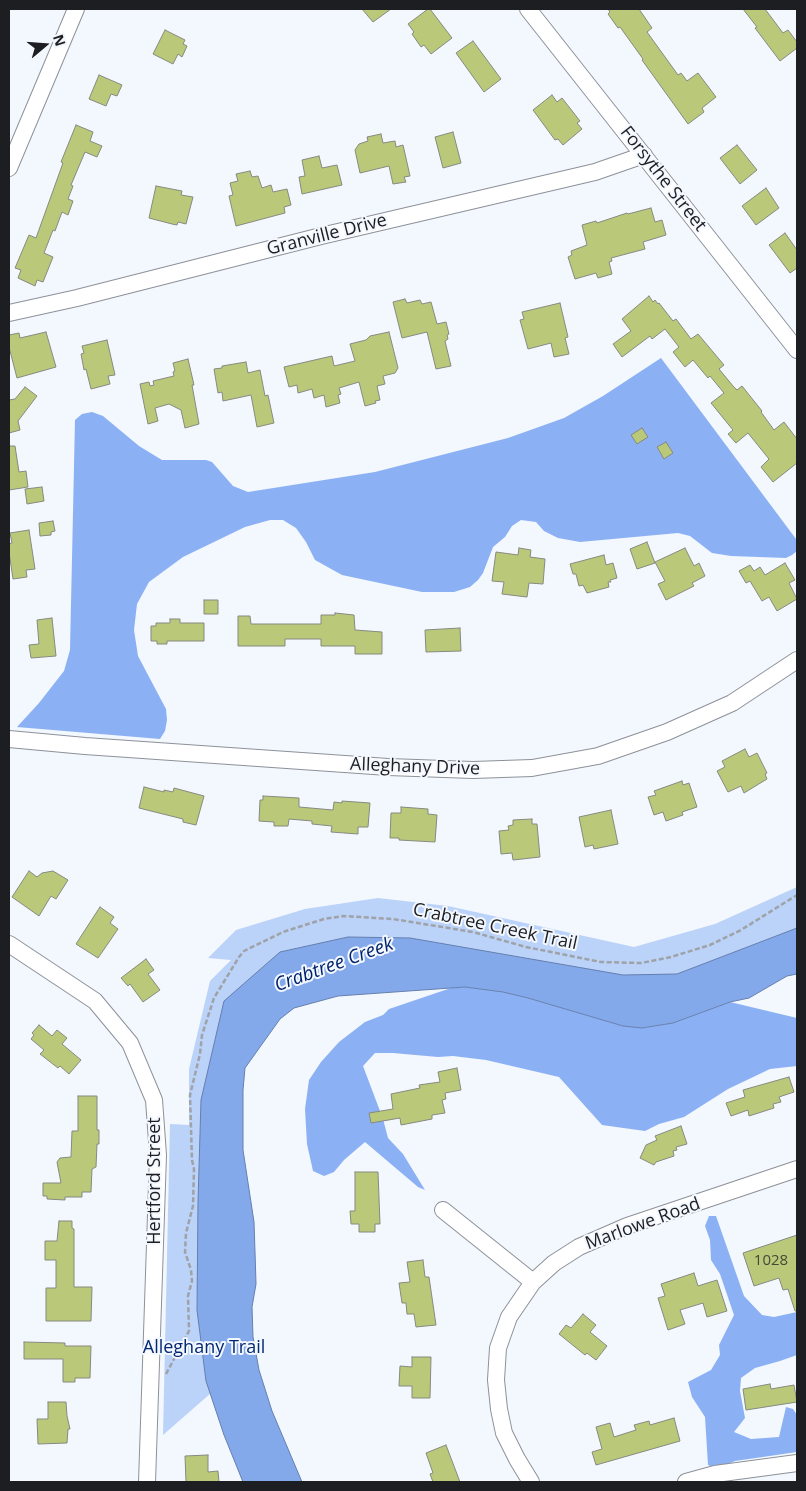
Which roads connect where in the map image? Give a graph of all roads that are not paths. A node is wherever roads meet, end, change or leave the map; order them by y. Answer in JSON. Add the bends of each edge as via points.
{"nodes":[{"id":1,"x":76,"y":9,"type":"edge"},
{"id":2,"x":528,"y":9,"type":"edge"},
{"id":3,"x":644,"y":155,"type":"junction"},
{"id":4,"x":9,"y":168,"type":"edge"},
{"id":5,"x":9,"y":313,"type":"edge"},
{"id":6,"x":797,"y":350,"type":"edge"},
{"id":7,"x":797,"y":660,"type":"edge"},
{"id":8,"x":9,"y":739,"type":"edge"},
{"id":9,"x":9,"y":944,"type":"edge"},
{"id":10,"x":797,"y":1169,"type":"edge"},
{"id":11,"x":443,"y":1210,"type":"dead end"},
{"id":12,"x":533,"y":1282,"type":"junction"},
{"id":13,"x":797,"y":1463,"type":"edge"},
{"id":14,"x":147,"y":1482,"type":"edge"},
{"id":15,"x":531,"y":1482,"type":"edge"},
{"id":16,"x":686,"y":1482,"type":"edge"}],
"edges":[{"from":1,"to":4,"type":"street"},
{"from":2,"to":3,"type":"street","name":"Forsythe Street"},
{"from":3,"to":5,"type":"street","name":"Granville Drive","via":[[595,172]]},
{"from":3,"to":6,"type":"street","name":"Forsythe Street"},
{"from":7,"to":8,"type":"street","name":"Alleghany Drive","via":[[732,703],[667,732],[598,756],[532,768],[388,767]]},
{"from":9,"to":14,"type":"street","name":"Hertford Street","via":[[95,1001],[130,1043],[154,1100],[158,1155]]},
{"from":10,"to":12,"type":"street","name":"Marlowe Road","via":[[627,1226],[579,1247]]},
{"from":11,"to":12,"type":"street"},
{"from":12,"to":15,"type":"street","name":"Marlowe Road","via":[[509,1316],[498,1348],[496,1380],[504,1433]]},
{"from":13,"to":16,"type":"street","via":[[715,1474]]}]}
